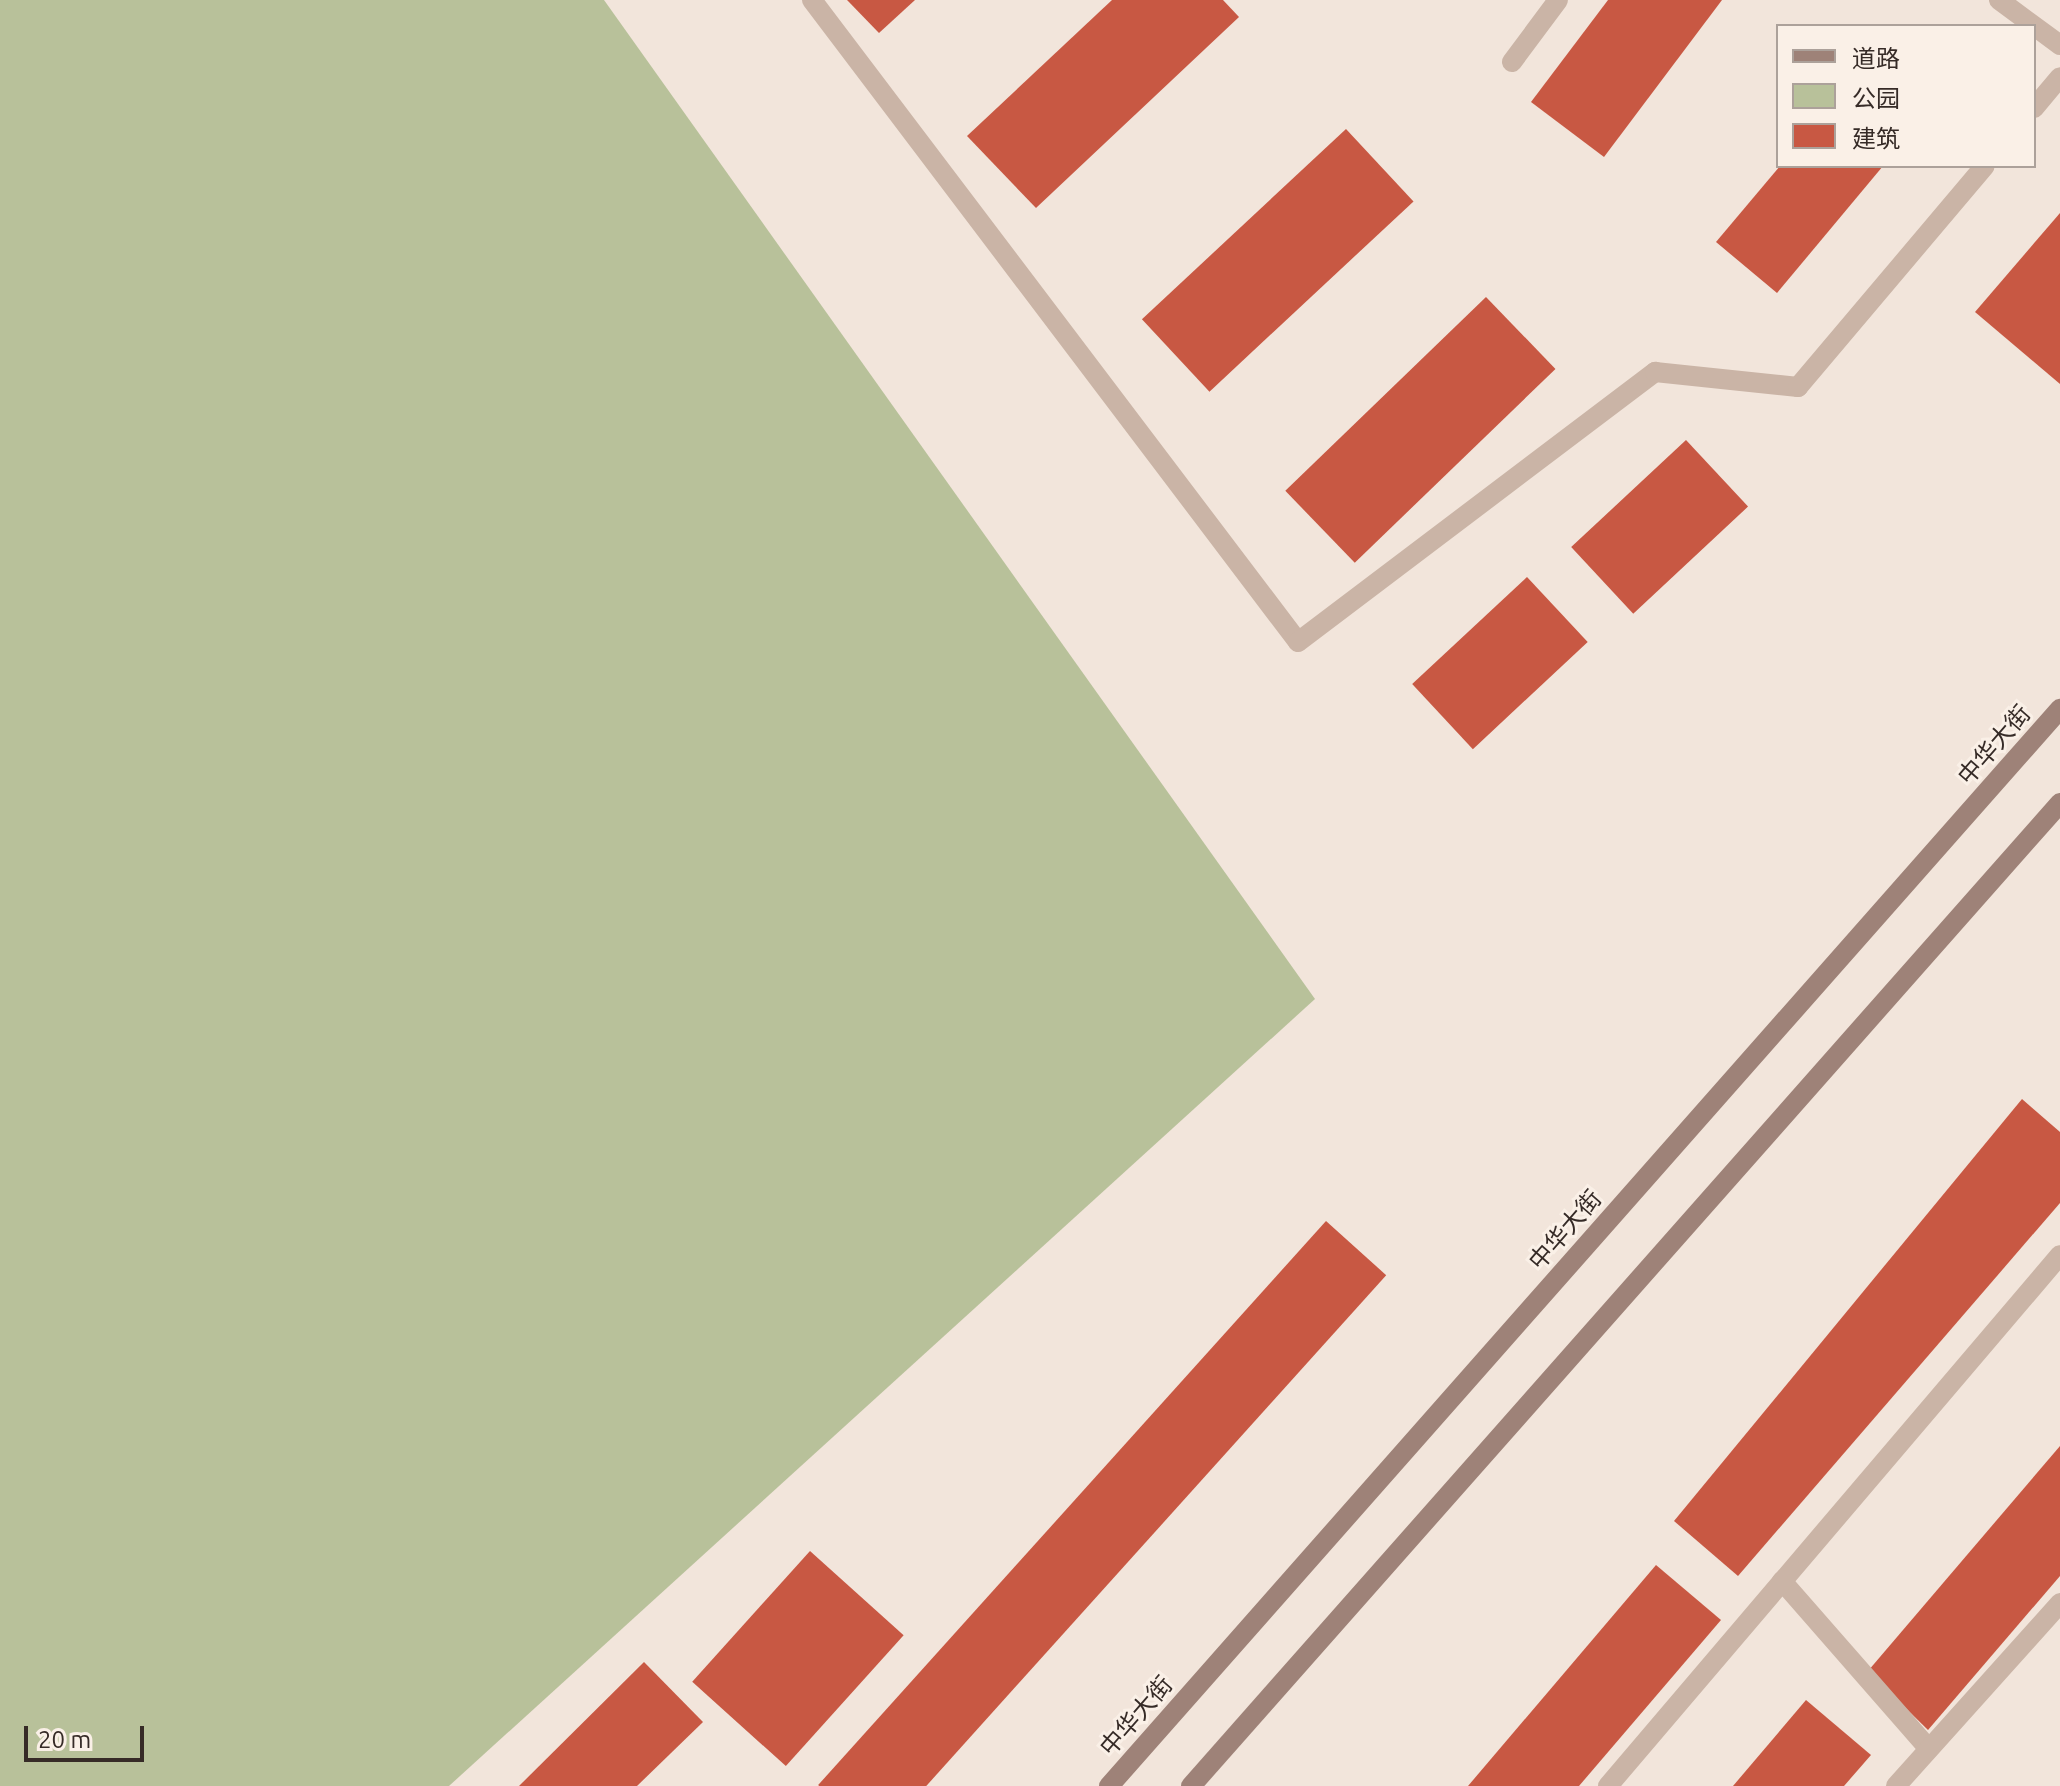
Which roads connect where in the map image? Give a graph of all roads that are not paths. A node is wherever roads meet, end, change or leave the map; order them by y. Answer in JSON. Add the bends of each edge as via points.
{"nodes":[{"id":1,"x":812,"y":0,"type":"edge"},
{"id":2,"x":1558,"y":0,"type":"edge"},
{"id":3,"x":1999,"y":0,"type":"edge"},
{"id":4,"x":2032,"y":24,"type":"edge"},
{"id":5,"x":2036,"y":27,"type":"edge"},
{"id":6,"x":2060,"y":45,"type":"edge"},
{"id":7,"x":1512,"y":62,"type":"dead end"},
{"id":8,"x":2060,"y":77,"type":"edge"},
{"id":9,"x":2036,"y":106,"type":"edge"},
{"id":10,"x":1983,"y":168,"type":"edge"},
{"id":11,"x":2060,"y":709,"type":"edge"},
{"id":12,"x":2060,"y":803,"type":"edge"},
{"id":13,"x":2060,"y":1255,"type":"edge"},
{"id":14,"x":1782,"y":1581,"type":"junction"},
{"id":15,"x":2060,"y":1603,"type":"edge"},
{"id":16,"x":1929,"y":1749,"type":"junction"},
{"id":17,"x":1109,"y":1786,"type":"edge"},
{"id":18,"x":1191,"y":1786,"type":"edge"},
{"id":19,"x":1608,"y":1786,"type":"edge"},
{"id":20,"x":1896,"y":1786,"type":"edge"}],
"edges":[{"from":1,"to":10,"type":"street","via":[[1298,642],[1655,372],[1798,387]]},
{"from":2,"to":7,"type":"street"},
{"from":3,"to":4,"type":"street"},
{"from":5,"to":6,"type":"street"},
{"from":8,"to":9,"type":"street"},
{"from":11,"to":17,"type":"main road","name":"中华大街"},
{"from":12,"to":18,"type":"main road"},
{"from":13,"to":14,"type":"street"},
{"from":14,"to":16,"type":"street"},
{"from":14,"to":19,"type":"street"},
{"from":15,"to":16,"type":"street"},
{"from":16,"to":20,"type":"street"}]}
